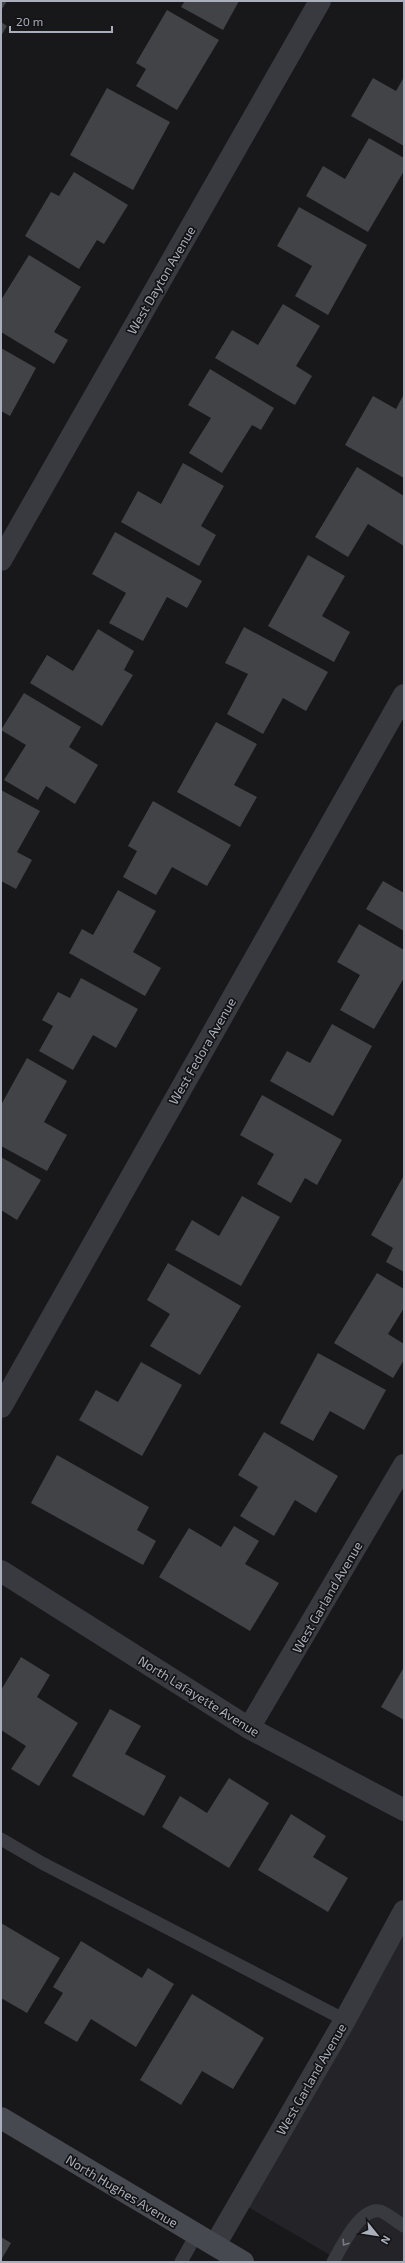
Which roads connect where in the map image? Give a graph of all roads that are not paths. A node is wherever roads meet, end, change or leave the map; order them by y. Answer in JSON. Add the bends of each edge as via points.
{"nodes":[{"id":1,"x":320,"y":1,"type":"edge"},
{"id":2,"x":1,"y":560,"type":"edge"},
{"id":3,"x":404,"y":695,"type":"edge"},
{"id":4,"x":1,"y":1407,"type":"edge"},
{"id":5,"x":404,"y":1465,"type":"edge"},
{"id":6,"x":1,"y":1571,"type":"edge"},
{"id":7,"x":249,"y":1728,"type":"junction"},
{"id":8,"x":404,"y":1810,"type":"edge"},
{"id":9,"x":1,"y":1839,"type":"edge"},
{"id":10,"x":404,"y":1911,"type":"edge"},
{"id":11,"x":345,"y":2020,"type":"junction"},
{"id":12,"x":1,"y":2118,"type":"edge"},
{"id":13,"x":404,"y":2226,"type":"edge"},
{"id":14,"x":196,"y":2235,"type":"junction"},
{"id":15,"x":215,"y":2245,"type":"junction"},
{"id":16,"x":181,"y":2262,"type":"edge"},
{"id":17,"x":243,"y":2262,"type":"edge"},
{"id":18,"x":333,"y":2262,"type":"edge"}],
"edges":[{"from":1,"to":2,"type":"street","name":"West Dayton Avenue"},
{"from":3,"to":4,"type":"street","name":"West Fedora Avenue"},
{"from":5,"to":7,"type":"street","name":"West Garland Avenue"},
{"from":6,"to":7,"type":"street","name":"North Lafayette Avenue"},
{"from":7,"to":8,"type":"street","name":"North Lafayette Avenue"},
{"from":9,"to":11,"type":"lane","via":[[42,1863]]},
{"from":10,"to":11,"type":"street","name":"West Garland Avenue"},
{"from":11,"to":15,"type":"street","name":"West Garland Avenue"},
{"from":12,"to":14,"type":"street","name":"North Hughes Avenue"},
{"from":13,"to":18,"type":"lane","one_way":true,"via":[[380,2211],[368,2213],[359,2221]]},
{"from":14,"to":15,"type":"street","name":"North Hughes Avenue"},
{"from":14,"to":16,"type":"lane"},
{"from":15,"to":17,"type":"street","name":"North Hughes Avenue"}]}
